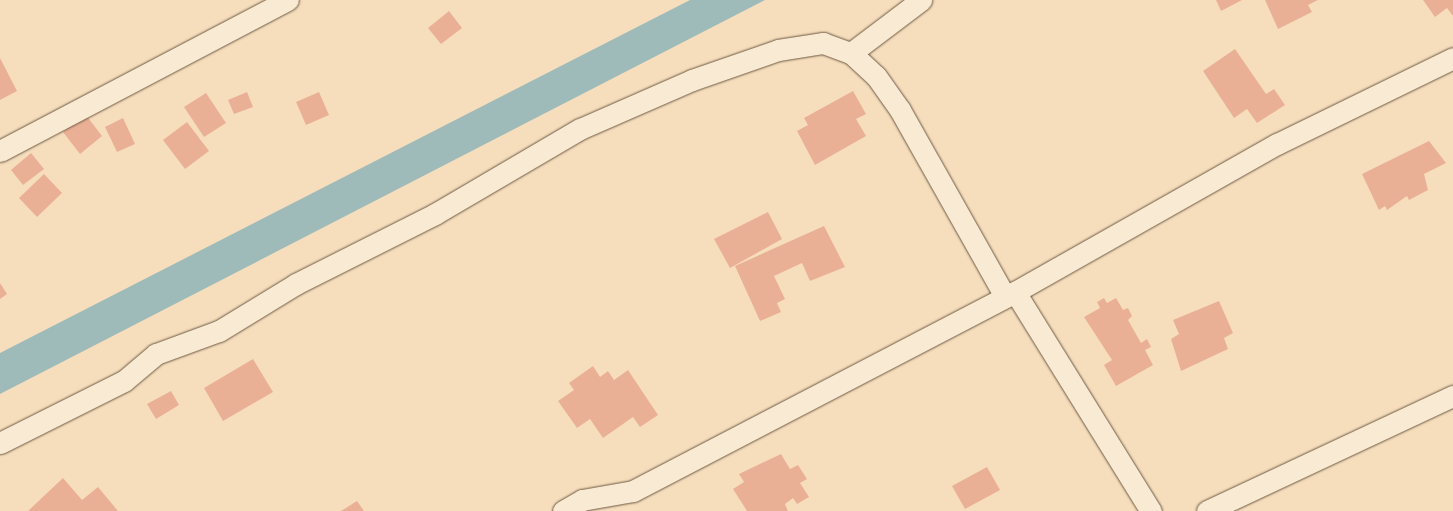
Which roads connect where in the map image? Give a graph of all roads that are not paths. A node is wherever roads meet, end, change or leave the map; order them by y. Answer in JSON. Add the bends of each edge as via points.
{"nodes":[{"id":1,"x":288,"y":0,"type":"edge"},
{"id":2,"x":921,"y":0,"type":"edge"},
{"id":3,"x":850,"y":53,"type":"junction"},
{"id":4,"x":1453,"y":58,"type":"edge"},
{"id":5,"x":0,"y":151,"type":"edge"},
{"id":6,"x":1010,"y":294,"type":"junction"},
{"id":7,"x":1453,"y":396,"type":"edge"},
{"id":8,"x":0,"y":443,"type":"edge"},
{"id":9,"x":562,"y":511,"type":"edge"},
{"id":10,"x":1151,"y":511,"type":"edge"},
{"id":11,"x":1207,"y":511,"type":"edge"}],
"edges":[{"from":1,"to":5,"type":"street"},
{"from":2,"to":3,"type":"street"},
{"from":3,"to":6,"type":"street","via":[[876,76],[900,110]]},
{"from":3,"to":8,"type":"street","via":[[823,43],[778,50],[692,80],[580,129],[435,214],[296,284],[219,330],[156,354],[124,381]]},
{"from":4,"to":6,"type":"street","via":[[1277,144]]},
{"from":6,"to":9,"type":"street","via":[[633,491],[582,500]]},
{"from":6,"to":10,"type":"street"},
{"from":7,"to":11,"type":"street"}]}
